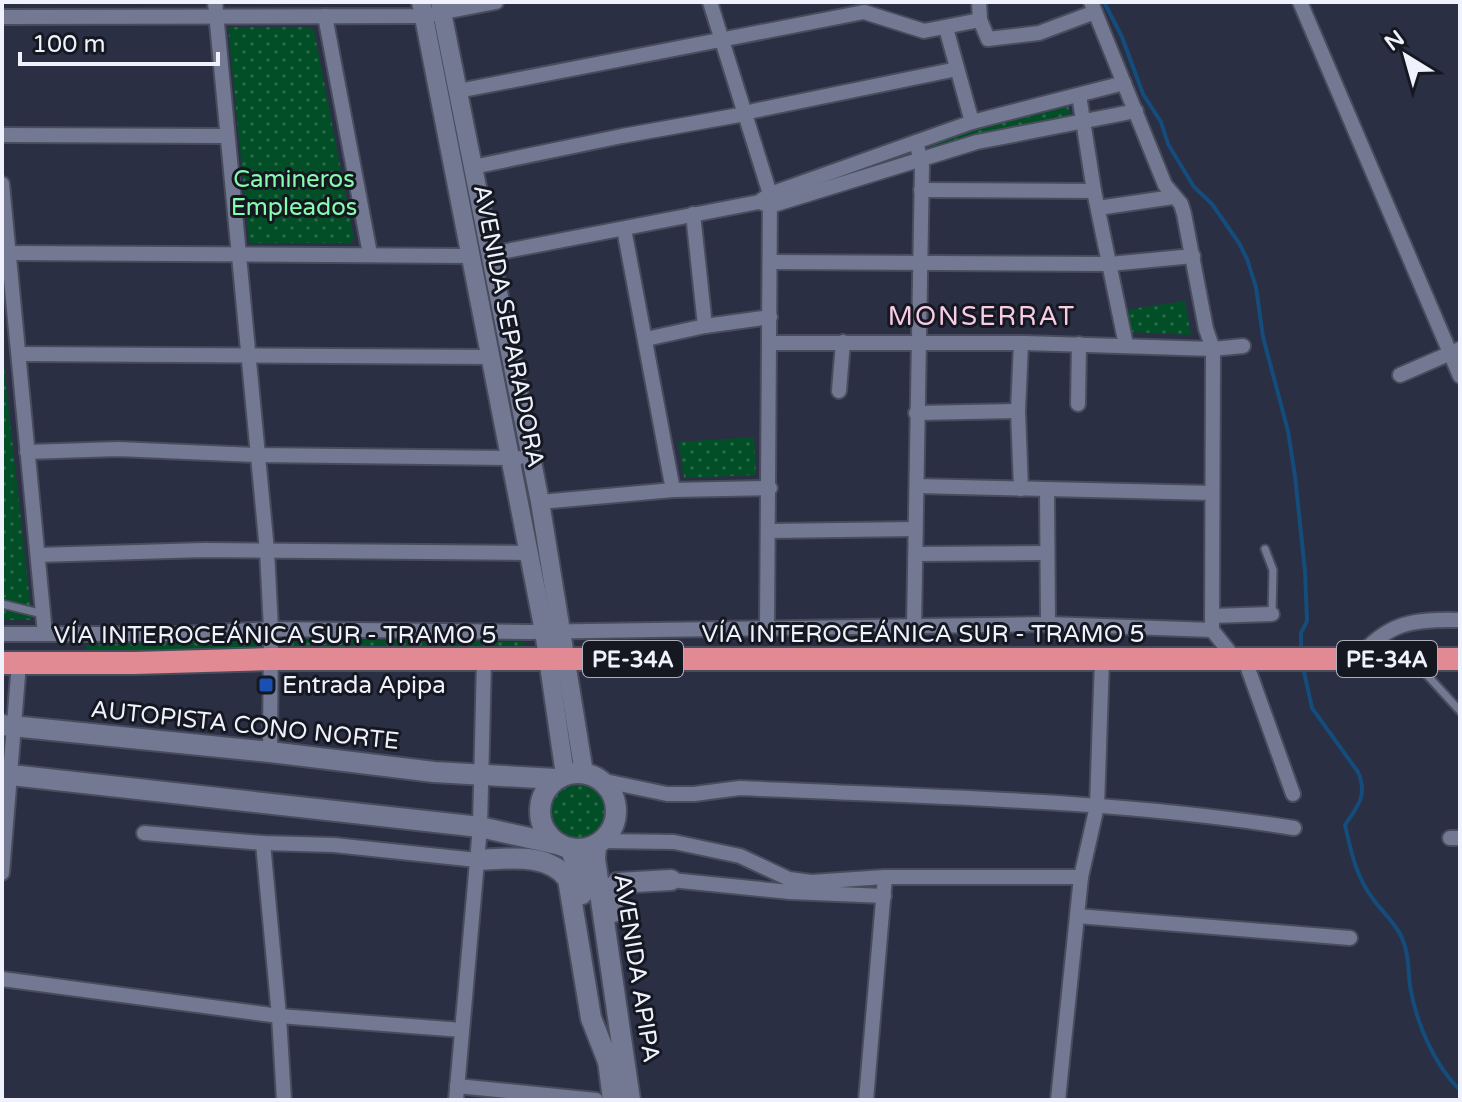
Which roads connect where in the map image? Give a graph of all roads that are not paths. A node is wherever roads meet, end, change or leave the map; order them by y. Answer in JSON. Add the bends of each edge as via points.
{"nodes":[{"id":1,"x":496,"y":2,"type":"edge"},
{"id":2,"x":710,"y":2,"type":"edge"},
{"id":3,"x":979,"y":2,"type":"edge"},
{"id":4,"x":1300,"y":2,"type":"edge"},
{"id":5,"x":863,"y":7,"type":"edge"},
{"id":6,"x":1093,"y":7,"type":"edge"},
{"id":7,"x":432,"y":8,"type":"edge"},
{"id":8,"x":216,"y":9,"type":"edge"},
{"id":9,"x":325,"y":16,"type":"junction"},
{"id":10,"x":2,"y":17,"type":"edge"},
{"id":11,"x":980,"y":20,"type":"junction"},
{"id":12,"x":946,"y":28,"type":"junction"},
{"id":13,"x":722,"y":40,"type":"junction"},
{"id":14,"x":957,"y":69,"type":"junction"},
{"id":15,"x":1124,"y":83,"type":"junction"},
{"id":16,"x":458,"y":91,"type":"junction"},
{"id":17,"x":1079,"y":95,"type":"junction"},
{"id":18,"x":1136,"y":111,"type":"junction"},
{"id":19,"x":745,"y":114,"type":"junction"},
{"id":20,"x":1084,"y":120,"type":"junction"},
{"id":21,"x":972,"y":122,"type":"junction"},
{"id":22,"x":2,"y":135,"type":"edge"},
{"id":23,"x":227,"y":136,"type":"junction"},
{"id":24,"x":916,"y":142,"type":"junction"},
{"id":25,"x":921,"y":159,"type":"junction"},
{"id":26,"x":473,"y":167,"type":"junction"},
{"id":27,"x":2,"y":184,"type":"edge"},
{"id":28,"x":921,"y":190,"type":"junction"},
{"id":29,"x":1094,"y":191,"type":"junction"},
{"id":30,"x":1173,"y":197,"type":"junction"},
{"id":31,"x":766,"y":201,"type":"junction"},
{"id":32,"x":1098,"y":208,"type":"junction"},
{"id":33,"x":693,"y":214,"type":"junction"},
{"id":34,"x":624,"y":229,"type":"junction"},
{"id":35,"x":9,"y":253,"type":"junction"},
{"id":36,"x":370,"y":254,"type":"junction"},
{"id":37,"x":491,"y":254,"type":"junction"},
{"id":38,"x":240,"y":255,"type":"junction"},
{"id":39,"x":470,"y":256,"type":"junction"},
{"id":40,"x":1193,"y":256,"type":"junction"},
{"id":41,"x":771,"y":262,"type":"junction"},
{"id":42,"x":921,"y":263,"type":"junction"},
{"id":43,"x":1110,"y":264,"type":"junction"},
{"id":44,"x":770,"y":317,"type":"junction"},
{"id":45,"x":705,"y":326,"type":"junction"},
{"id":46,"x":646,"y":339,"type":"junction"},
{"id":47,"x":843,"y":342,"type":"junction"},
{"id":48,"x":917,"y":342,"type":"junction"},
{"id":49,"x":770,"y":343,"type":"junction"},
{"id":50,"x":1021,"y":343,"type":"junction"},
{"id":51,"x":1079,"y":344,"type":"junction"},
{"id":52,"x":1126,"y":345,"type":"junction"},
{"id":53,"x":1243,"y":346,"type":"dead end"},
{"id":54,"x":1213,"y":349,"type":"junction"},
{"id":55,"x":1455,"y":351,"type":"edge"},
{"id":56,"x":19,"y":354,"type":"junction"},
{"id":57,"x":249,"y":356,"type":"junction"},
{"id":58,"x":491,"y":357,"type":"junction"},
{"id":59,"x":1400,"y":375,"type":"dead end"},
{"id":60,"x":1460,"y":376,"type":"edge"},
{"id":61,"x":839,"y":391,"type":"dead end"},
{"id":62,"x":1078,"y":404,"type":"dead end"},
{"id":63,"x":1018,"y":411,"type":"junction"},
{"id":64,"x":916,"y":413,"type":"junction"},
{"id":65,"x":27,"y":452,"type":"junction"},
{"id":66,"x":257,"y":455,"type":"junction"},
{"id":67,"x":531,"y":456,"type":"junction"},
{"id":68,"x":511,"y":459,"type":"junction"},
{"id":69,"x":917,"y":486,"type":"junction"},
{"id":70,"x":770,"y":488,"type":"junction"},
{"id":71,"x":1021,"y":489,"type":"junction"},
{"id":72,"x":673,"y":490,"type":"junction"},
{"id":73,"x":1047,"y":490,"type":"junction"},
{"id":74,"x":1212,"y":493,"type":"junction"},
{"id":75,"x":540,"y":502,"type":"junction"},
{"id":76,"x":915,"y":529,"type":"junction"},
{"id":77,"x":768,"y":531,"type":"junction"},
{"id":78,"x":1265,"y":549,"type":"dead end"},
{"id":79,"x":267,"y":551,"type":"junction"},
{"id":80,"x":529,"y":553,"type":"junction"},
{"id":81,"x":1047,"y":553,"type":"junction"},
{"id":82,"x":916,"y":554,"type":"junction"},
{"id":83,"x":38,"y":555,"type":"junction"},
{"id":84,"x":2,"y":604,"type":"edge"},
{"id":85,"x":43,"y":614,"type":"junction"},
{"id":86,"x":1272,"y":614,"type":"joint"},
{"id":87,"x":1460,"y":620,"type":"edge"},
{"id":88,"x":1212,"y":623,"type":"junction"},
{"id":89,"x":1048,"y":624,"type":"junction"},
{"id":90,"x":914,"y":627,"type":"junction"},
{"id":91,"x":271,"y":629,"type":"junction"},
{"id":92,"x":767,"y":629,"type":"junction"},
{"id":93,"x":553,"y":631,"type":"junction"},
{"id":94,"x":2,"y":634,"type":"edge"},
{"id":95,"x":45,"y":634,"type":"junction"},
{"id":96,"x":62,"y":634,"type":"junction"},
{"id":97,"x":270,"y":659,"type":"junction"},
{"id":98,"x":556,"y":659,"type":"junction"},
{"id":99,"x":1102,"y":659,"type":"junction"},
{"id":100,"x":1357,"y":659,"type":"junction"},
{"id":101,"x":1460,"y":659,"type":"edge"},
{"id":102,"x":484,"y":660,"type":"junction"},
{"id":103,"x":1249,"y":660,"type":"junction"},
{"id":104,"x":1413,"y":660,"type":"junction"},
{"id":105,"x":10,"y":663,"type":"edge"},
{"id":106,"x":63,"y":663,"type":"junction"},
{"id":107,"x":1460,"y":711,"type":"edge"},
{"id":108,"x":9,"y":726,"type":"edge"},
{"id":109,"x":270,"y":752,"type":"junction"},
{"id":110,"x":6,"y":775,"type":"edge"},
{"id":111,"x":482,"y":776,"type":"junction"},
{"id":112,"x":576,"y":777,"type":"junction"},
{"id":113,"x":1293,"y":794,"type":"dead end"},
{"id":114,"x":5,"y":806,"type":"edge"},
{"id":115,"x":1097,"y":806,"type":"junction"},
{"id":116,"x":480,"y":827,"type":"junction"},
{"id":117,"x":1294,"y":828,"type":"dead end"},
{"id":118,"x":144,"y":833,"type":"dead end"},
{"id":119,"x":263,"y":843,"type":"junction"},
{"id":120,"x":599,"y":843,"type":"junction"},
{"id":121,"x":565,"y":846,"type":"junction"},
{"id":122,"x":477,"y":860,"type":"junction"},
{"id":123,"x":2,"y":873,"type":"edge"},
{"id":124,"x":885,"y":877,"type":"junction"},
{"id":125,"x":1081,"y":877,"type":"junction"},
{"id":126,"x":671,"y":880,"type":"joint"},
{"id":127,"x":884,"y":896,"type":"junction"},
{"id":128,"x":1077,"y":916,"type":"junction"},
{"id":129,"x":1350,"y":938,"type":"dead end"},
{"id":130,"x":2,"y":979,"type":"edge"},
{"id":131,"x":279,"y":1016,"type":"junction"},
{"id":132,"x":462,"y":1030,"type":"junction"},
{"id":133,"x":618,"y":1067,"type":"junction"},
{"id":134,"x":456,"y":1093,"type":"edge"},
{"id":135,"x":284,"y":1100,"type":"edge"},
{"id":136,"x":596,"y":1100,"type":"edge"},
{"id":137,"x":613,"y":1100,"type":"edge"},
{"id":138,"x":630,"y":1100,"type":"edge"},
{"id":139,"x":866,"y":1100,"type":"edge"},
{"id":140,"x":1058,"y":1100,"type":"edge"}],
"edges":[{"from":1,"to":7,"type":"street"},
{"from":2,"to":13,"type":"street"},
{"from":3,"to":11,"type":"street"},
{"from":4,"to":55,"type":"street"},
{"from":5,"to":12,"type":"street","via":[[924,31]]},
{"from":5,"to":13,"type":"street"},
{"from":6,"to":11,"type":"street","via":[[1039,33],[988,39]]},
{"from":6,"to":15,"type":"street"},
{"from":7,"to":9,"type":"street"},
{"from":7,"to":16,"type":"street","name":"AVENIDA SEPARADORA"},
{"from":7,"to":39,"type":"street","name":"AVENIDA SEPARADORA"},
{"from":8,"to":9,"type":"street"},
{"from":8,"to":10,"type":"street"},
{"from":8,"to":23,"type":"street"},
{"from":9,"to":36,"type":"street"},
{"from":11,"to":12,"type":"street"},
{"from":12,"to":14,"type":"street"},
{"from":13,"to":16,"type":"street"},
{"from":13,"to":19,"type":"street"},
{"from":14,"to":19,"type":"street"},
{"from":14,"to":21,"type":"street"},
{"from":15,"to":17,"type":"street"},
{"from":15,"to":18,"type":"street"},
{"from":16,"to":26,"type":"street","name":"AVENIDA SEPARADORA"},
{"from":17,"to":20,"type":"street"},
{"from":17,"to":21,"type":"street"},
{"from":18,"to":20,"type":"street"},
{"from":18,"to":30,"type":"street"},
{"from":19,"to":26,"type":"street"},
{"from":19,"to":31,"type":"street"},
{"from":20,"to":25,"type":"street"},
{"from":20,"to":29,"type":"street"},
{"from":21,"to":24,"type":"street"},
{"from":22,"to":23,"type":"street"},
{"from":23,"to":38,"type":"street"},
{"from":24,"to":25,"type":"street"},
{"from":24,"to":31,"type":"street"},
{"from":25,"to":28,"type":"street"},
{"from":25,"to":31,"type":"street"},
{"from":26,"to":37,"type":"street","name":"AVENIDA SEPARADORA"},
{"from":27,"to":35,"type":"street"},
{"from":28,"to":29,"type":"street"},
{"from":28,"to":42,"type":"street"},
{"from":29,"to":32,"type":"street"},
{"from":30,"to":32,"type":"street"},
{"from":30,"to":40,"type":"street","via":[[1181,204]]},
{"from":31,"to":33,"type":"street"},
{"from":31,"to":41,"type":"street"},
{"from":32,"to":43,"type":"street"},
{"from":33,"to":34,"type":"street"},
{"from":33,"to":45,"type":"street"},
{"from":34,"to":37,"type":"street"},
{"from":34,"to":46,"type":"street"},
{"from":35,"to":38,"type":"street"},
{"from":35,"to":56,"type":"street"},
{"from":36,"to":38,"type":"street"},
{"from":36,"to":39,"type":"street"},
{"from":37,"to":67,"type":"street","name":"AVENIDA SEPARADORA"},
{"from":38,"to":57,"type":"street"},
{"from":39,"to":58,"type":"street","name":"AVENIDA SEPARADORA"},
{"from":40,"to":43,"type":"street"},
{"from":40,"to":54,"type":"street"},
{"from":41,"to":42,"type":"street"},
{"from":41,"to":44,"type":"street"},
{"from":42,"to":43,"type":"street"},
{"from":42,"to":48,"type":"street"},
{"from":43,"to":52,"type":"street"},
{"from":44,"to":45,"type":"street"},
{"from":44,"to":49,"type":"street"},
{"from":45,"to":46,"type":"street"},
{"from":46,"to":72,"type":"street"},
{"from":47,"to":48,"type":"street"},
{"from":47,"to":49,"type":"street"},
{"from":47,"to":61,"type":"street"},
{"from":48,"to":50,"type":"street"},
{"from":48,"to":64,"type":"street"},
{"from":49,"to":70,"type":"street"},
{"from":50,"to":51,"type":"street"},
{"from":50,"to":63,"type":"street"},
{"from":51,"to":52,"type":"street"},
{"from":51,"to":62,"type":"street"},
{"from":52,"to":54,"type":"street"},
{"from":53,"to":54,"type":"street"},
{"from":54,"to":74,"type":"street"},
{"from":55,"to":59,"type":"street"},
{"from":55,"to":60,"type":"street"},
{"from":56,"to":57,"type":"street"},
{"from":56,"to":65,"type":"street"},
{"from":57,"to":58,"type":"street"},
{"from":57,"to":66,"type":"street"},
{"from":58,"to":68,"type":"street","name":"AVENIDA SEPARADORA"},
{"from":63,"to":64,"type":"street"},
{"from":63,"to":71,"type":"street"},
{"from":64,"to":69,"type":"street"},
{"from":65,"to":66,"type":"street","via":[[118,449]]},
{"from":65,"to":83,"type":"street"},
{"from":66,"to":68,"type":"street"},
{"from":66,"to":79,"type":"street"},
{"from":67,"to":68,"type":"street"},
{"from":67,"to":75,"type":"street","name":"AVENIDA SEPARADORA"},
{"from":68,"to":80,"type":"street","name":"AVENIDA SEPARADORA"},
{"from":69,"to":71,"type":"street"},
{"from":69,"to":76,"type":"street"},
{"from":70,"to":72,"type":"street"},
{"from":70,"to":77,"type":"street"},
{"from":71,"to":73,"type":"street"},
{"from":72,"to":75,"type":"street"},
{"from":73,"to":74,"type":"street"},
{"from":73,"to":81,"type":"street"},
{"from":74,"to":88,"type":"street"},
{"from":75,"to":93,"type":"street","name":"AVENIDA SEPARADORA"},
{"from":76,"to":77,"type":"street"},
{"from":76,"to":82,"type":"street"},
{"from":77,"to":92,"type":"street"},
{"from":78,"to":86,"type":"lane","via":[[1273,570]]},
{"from":79,"to":80,"type":"street"},
{"from":79,"to":83,"type":"street"},
{"from":79,"to":91,"type":"street"},
{"from":80,"to":93,"type":"street","name":"AVENIDA SEPARADORA"},
{"from":81,"to":82,"type":"street"},
{"from":81,"to":89,"type":"street"},
{"from":82,"to":90,"type":"street"},
{"from":83,"to":85,"type":"street"},
{"from":84,"to":85,"type":"lane"},
{"from":85,"to":95,"type":"street"},
{"from":86,"to":88,"type":"street"},
{"from":87,"to":100,"type":"street","via":[[1389,629]]},
{"from":88,"to":89,"type":"street"},
{"from":88,"to":103,"type":"street"},
{"from":89,"to":90,"type":"street"},
{"from":90,"to":92,"type":"street"},
{"from":91,"to":93,"type":"street"},
{"from":91,"to":96,"type":"street"},
{"from":91,"to":97,"type":"street"},
{"from":92,"to":93,"type":"street"},
{"from":93,"to":98,"type":"street","name":"AVENIDA SEPARADORA"},
{"from":94,"to":95,"type":"street"},
{"from":95,"to":96,"type":"street"},
{"from":96,"to":106,"type":"street"},
{"from":97,"to":102,"type":"highway","name":"VÍA INTEROCEÁNICA SUR - TRAMO 5","number":"PE-34A"},
{"from":97,"to":106,"type":"highway","name":"VÍA INTEROCEÁNICA SUR - TRAMO 5","number":"PE-34A"},
{"from":97,"to":109,"type":"street"},
{"from":98,"to":99,"type":"highway","name":"VÍA INTEROCEÁNICA SUR - TRAMO 5","number":"PE-34A"},
{"from":98,"to":102,"type":"highway","name":"VÍA INTEROCEÁNICA SUR - TRAMO 5","number":"PE-34A"},
{"from":98,"to":112,"type":"street"},
{"from":99,"to":103,"type":"highway","name":"VÍA INTEROCEÁNICA SUR - TRAMO 5","number":"PE-34A"},
{"from":99,"to":115,"type":"street"},
{"from":100,"to":103,"type":"highway","name":"VÍA INTEROCEÁNICA SUR - TRAMO 5","number":"PE-34A"},
{"from":100,"to":104,"type":"highway","name":"VÍA INTEROCEÁNICA SUR - TRAMO 5","number":"PE-34A"},
{"from":101,"to":104,"type":"highway","name":"VÍA INTEROCEÁNICA SUR - TRAMO 5","number":"PE-34A"},
{"from":102,"to":111,"type":"street"},
{"from":103,"to":113,"type":"street"},
{"from":104,"to":107,"type":"lane"},
{"from":105,"to":106,"type":"highway","name":"VÍA INTEROCEÁNICA SUR - TRAMO 5","number":"PE-34A"},
{"from":105,"to":108,"type":"street"},
{"from":108,"to":109,"type":"main road","name":"AUTOPISTA CONO NORTE"},
{"from":108,"to":110,"type":"street"},
{"from":109,"to":111,"type":"main road","name":"AUTOPISTA CONO NORTE"},
{"from":110,"to":114,"type":"street"},
{"from":110,"to":116,"type":"main road"},
{"from":111,"to":112,"type":"main road","name":"AUTOPISTA CONO NORTE"},
{"from":111,"to":116,"type":"street"},
{"from":112,"to":115,"type":"street","via":[[667,794],[740,788]]},
{"from":112,"to":120,"type":"main road","via":[[612,793],[613,827]]},
{"from":112,"to":121,"type":"main road","via":[[544,794],[540,814],[546,832]]},
{"from":114,"to":123,"type":"street"},
{"from":115,"to":117,"type":"street"},
{"from":115,"to":125,"type":"street"},
{"from":116,"to":121,"type":"main road"},
{"from":116,"to":122,"type":"street"},
{"from":118,"to":119,"type":"street"},
{"from":119,"to":122,"type":"street"},
{"from":119,"to":131,"type":"street"},
{"from":120,"to":121,"type":"main road"},
{"from":120,"to":124,"type":"street","via":[[686,844],[740,856],[789,879],[811,882]]},
{"from":120,"to":133,"type":"main road","name":"AVENIDA APIPA","via":[[595,859]]},
{"from":121,"to":133,"type":"main road","name":"AVENIDA APIPA","via":[[578,868]]},
{"from":122,"to":132,"type":"street"},
{"from":122,"to":133,"type":"main road","via":[[549,862],[562,870],[568,879],[591,1018]]},
{"from":124,"to":125,"type":"street"},
{"from":124,"to":127,"type":"street"},
{"from":125,"to":128,"type":"street"},
{"from":126,"to":127,"type":"street"},
{"from":126,"to":133,"type":"main road","via":[[622,881],[610,891],[631,1050]]},
{"from":127,"to":139,"type":"street"},
{"from":128,"to":129,"type":"street"},
{"from":128,"to":140,"type":"street"},
{"from":130,"to":131,"type":"street"},
{"from":131,"to":132,"type":"street"},
{"from":131,"to":135,"type":"street"},
{"from":132,"to":134,"type":"street"},
{"from":133,"to":137,"type":"main road","name":"AVENIDA APIPA"},
{"from":133,"to":138,"type":"main road","name":"AVENIDA APIPA"},
{"from":134,"to":136,"type":"street"}]}
